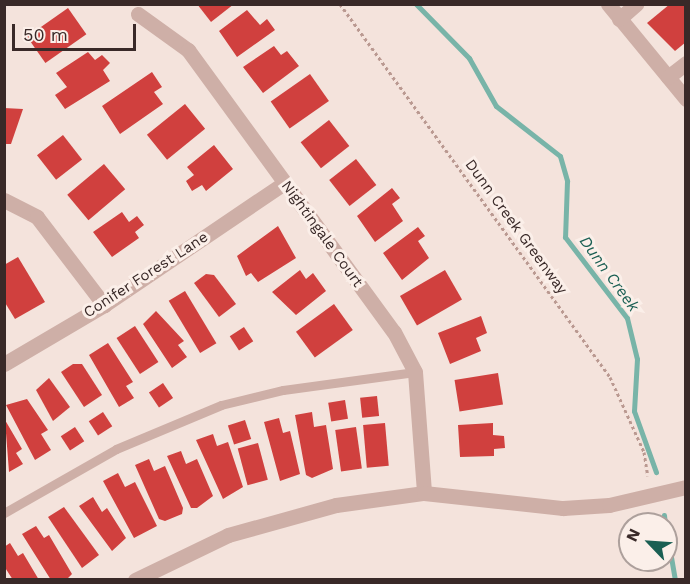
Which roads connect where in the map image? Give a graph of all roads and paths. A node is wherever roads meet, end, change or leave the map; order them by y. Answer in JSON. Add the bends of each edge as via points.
{"nodes":[{"id":1,"x":340,"y":4,"type":"edge"},
{"id":2,"x":608,"y":4,"type":"edge"},
{"id":3,"x":636,"y":4,"type":"edge"},
{"id":4,"x":138,"y":14,"type":"dead end"},
{"id":5,"x":619,"y":18,"type":"junction"},
{"id":6,"x":686,"y":63,"type":"edge"},
{"id":7,"x":668,"y":77,"type":"junction"},
{"id":8,"x":686,"y":99,"type":"edge"},
{"id":9,"x":285,"y":183,"type":"junction"},
{"id":10,"x":4,"y":200,"type":"edge"},
{"id":11,"x":104,"y":304,"type":"junction"},
{"id":12,"x":4,"y":364,"type":"edge"},
{"id":13,"x":415,"y":372,"type":"junction"},
{"id":14,"x":648,"y":476,"type":"dead end"},
{"id":15,"x":686,"y":487,"type":"edge"},
{"id":16,"x":424,"y":493,"type":"junction"},
{"id":17,"x":4,"y":513,"type":"edge"},
{"id":18,"x":162,"y":573,"type":"edge"},
{"id":19,"x":135,"y":579,"type":"edge"}],
"edges":[{"from":1,"to":14,"type":"path","name":"Dunn Creek Greenway","via":[[610,377],[644,452]]},
{"from":2,"to":5,"type":"street"},
{"from":3,"to":5,"type":"street"},
{"from":4,"to":9,"type":"street","name":"Nightingale Court","via":[[188,50]]},
{"from":5,"to":7,"type":"street"},
{"from":6,"to":7,"type":"street"},
{"from":7,"to":8,"type":"street"},
{"from":9,"to":11,"type":"street","name":"Conifer Forest Lane"},
{"from":9,"to":13,"type":"street","name":"Nightingale Court","via":[[394,332]]},
{"from":10,"to":11,"type":"street","via":[[37,217]]},
{"from":11,"to":12,"type":"street","name":"Conifer Forest Lane"},
{"from":13,"to":16,"type":"street","name":"Nightingale Court"},
{"from":13,"to":17,"type":"lane","via":[[283,390],[221,405],[116,449]]},
{"from":15,"to":16,"type":"street","via":[[609,505],[562,508]]},
{"from":16,"to":18,"type":"street","via":[[272,519]]},
{"from":18,"to":19,"type":"street"}]}
